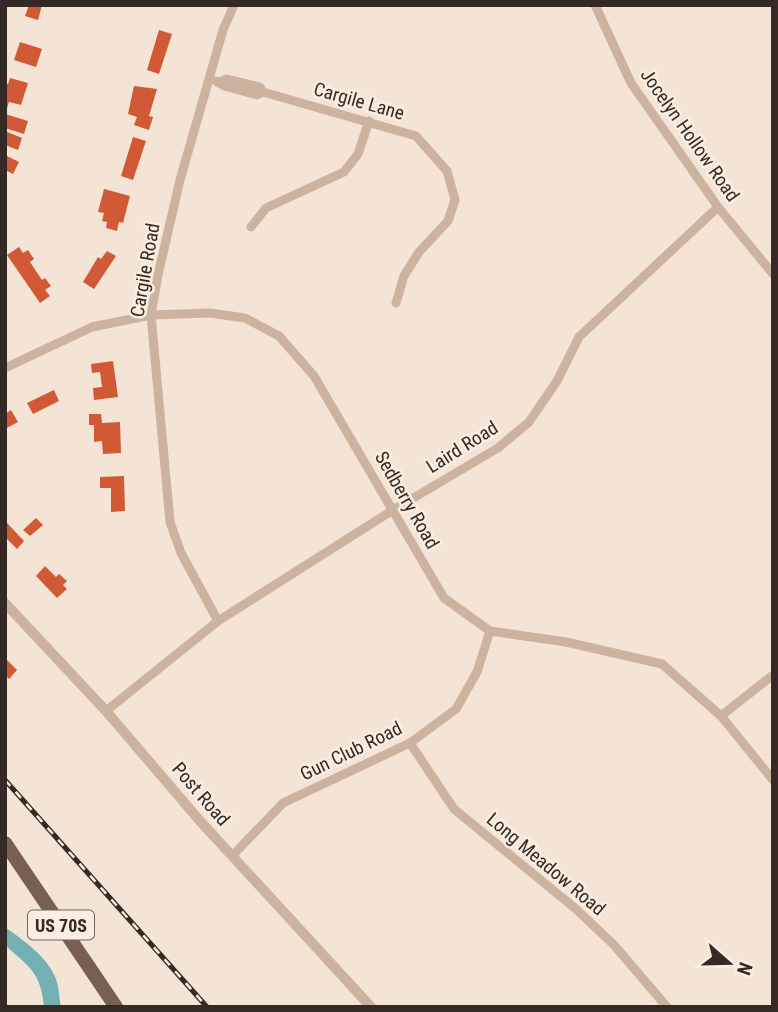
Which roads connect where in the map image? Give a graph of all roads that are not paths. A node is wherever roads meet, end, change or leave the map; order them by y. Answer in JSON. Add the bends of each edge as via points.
{"nodes":[{"id":1,"x":233,"y":5,"type":"edge"},
{"id":2,"x":595,"y":5,"type":"edge"},
{"id":3,"x":208,"y":79,"type":"junction"},
{"id":4,"x":369,"y":121,"type":"junction"},
{"id":5,"x":718,"y":207,"type":"junction"},
{"id":6,"x":251,"y":227,"type":"dead end"},
{"id":7,"x":773,"y":274,"type":"edge"},
{"id":8,"x":396,"y":303,"type":"dead end"},
{"id":9,"x":151,"y":315,"type":"junction"},
{"id":10,"x":5,"y":369,"type":"edge"},
{"id":11,"x":393,"y":510,"type":"junction"},
{"id":12,"x":5,"y":603,"type":"edge"},
{"id":13,"x":218,"y":621,"type":"junction"},
{"id":14,"x":490,"y":631,"type":"junction"},
{"id":15,"x":773,"y":675,"type":"edge"},
{"id":16,"x":106,"y":711,"type":"junction"},
{"id":17,"x":721,"y":716,"type":"junction"},
{"id":18,"x":410,"y":743,"type":"junction"},
{"id":19,"x":773,"y":780,"type":"edge"},
{"id":20,"x":5,"y":843,"type":"edge"},
{"id":21,"x":232,"y":856,"type":"junction"},
{"id":22,"x":116,"y":1007,"type":"edge"},
{"id":23,"x":370,"y":1007,"type":"edge"},
{"id":24,"x":667,"y":1007,"type":"edge"}],
"edges":[{"from":1,"to":3,"type":"street","name":"Cargile Road"},
{"from":2,"to":5,"type":"street","name":"Jocelyn Hollow Road","via":[[631,83]]},
{"from":3,"to":4,"type":"street","name":"Cargile Lane"},
{"from":3,"to":9,"type":"street","name":"Cargile Road"},
{"from":4,"to":6,"type":"street","via":[[358,155],[344,172],[266,208]]},
{"from":4,"to":8,"type":"street","name":"Cargile Lane","via":[[416,136],[447,171],[455,200],[448,221],[404,276]]},
{"from":5,"to":7,"type":"street","name":"Jocelyn Hollow Road"},
{"from":5,"to":11,"type":"street","name":"Laird Road","via":[[579,337],[557,382],[529,422],[498,448]]},
{"from":9,"to":10,"type":"street","name":"Sedberry Road","via":[[92,327]]},
{"from":9,"to":11,"type":"street","name":"Sedberry Road","via":[[246,317],[279,336],[314,376]]},
{"from":9,"to":13,"type":"street","name":"Cargile Road","via":[[170,522],[181,553]]},
{"from":11,"to":13,"type":"street","name":"Laird Road"},
{"from":11,"to":14,"type":"street","name":"Sedberry Road","via":[[444,598]]},
{"from":12,"to":16,"type":"street","name":"Post Road"},
{"from":13,"to":16,"type":"street","name":"Laird Road"},
{"from":14,"to":17,"type":"street","name":"Sedberry Road","via":[[566,642],[662,664]]},
{"from":14,"to":18,"type":"street","name":"Gun Club Road","via":[[477,672],[456,709]]},
{"from":15,"to":17,"type":"street"},
{"from":16,"to":21,"type":"street","name":"Post Road"},
{"from":17,"to":19,"type":"street","name":"Sedberry Road"},
{"from":18,"to":21,"type":"street","name":"Gun Club Road","via":[[283,803]]},
{"from":18,"to":24,"type":"street","name":"Long Meadow Road","via":[[454,809],[576,909]]},
{"from":20,"to":22,"type":"main road","number":"US 70S"},
{"from":21,"to":23,"type":"street","name":"Post Road"}]}
